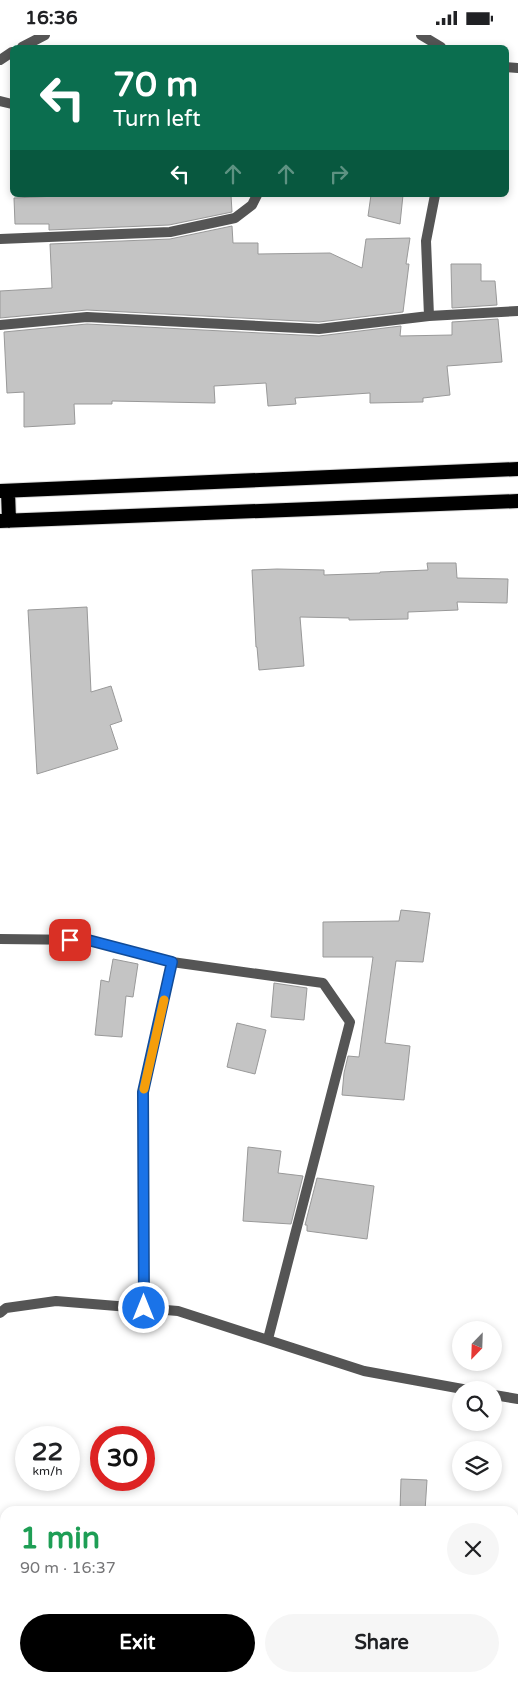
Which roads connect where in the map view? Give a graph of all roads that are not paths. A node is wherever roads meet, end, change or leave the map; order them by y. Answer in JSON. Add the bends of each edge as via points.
{"nodes":[{"id":1,"x":45,"y":35,"type":"edge"},
{"id":2,"x":26,"y":45,"type":"edge"},
{"id":3,"x":256,"y":197,"type":"edge"},
{"id":4,"x":435,"y":197,"type":"edge"},
{"id":5,"x":0,"y":239,"type":"edge"},
{"id":6,"x":518,"y":311,"type":"edge"},
{"id":7,"x":429,"y":316,"type":"junction"},
{"id":8,"x":0,"y":325,"type":"edge"},
{"id":9,"x":518,"y":469,"type":"edge"},
{"id":10,"x":4,"y":491,"type":"edge"},
{"id":11,"x":518,"y":501,"type":"edge"},
{"id":12,"x":5,"y":521,"type":"edge"},
{"id":13,"x":0,"y":939,"type":"edge"},
{"id":14,"x":172,"y":962,"type":"junction"},
{"id":15,"x":144,"y":1308,"type":"junction"},
{"id":16,"x":0,"y":1313,"type":"edge"},
{"id":17,"x":268,"y":1339,"type":"junction"},
{"id":18,"x":452,"y":1387,"type":"edge"},
{"id":19,"x":502,"y":1396,"type":"edge"},
{"id":20,"x":518,"y":1399,"type":"edge"}],
"edges":[{"from":1,"to":2,"type":"street"},
{"from":3,"to":5,"type":"street","via":[[252,205],[235,217],[170,232]]},
{"from":4,"to":7,"type":"street","via":[[426,241]]},
{"from":6,"to":7,"type":"street"},
{"from":7,"to":8,"type":"street","via":[[319,329],[87,317]]},
{"from":9,"to":10,"type":"highway"},
{"from":10,"to":12,"type":"highway"},
{"from":11,"to":12,"type":"highway"},
{"from":13,"to":14,"type":"street","via":[[88,940]]},
{"from":14,"to":15,"type":"street","via":[[143,1092]]},
{"from":14,"to":17,"type":"street","via":[[323,983],[350,1022]]},
{"from":15,"to":16,"type":"street","via":[[56,1301],[6,1309]]},
{"from":15,"to":17,"type":"street","via":[[178,1311]]},
{"from":17,"to":18,"type":"street","via":[[364,1371]]},
{"from":19,"to":20,"type":"street"}]}
